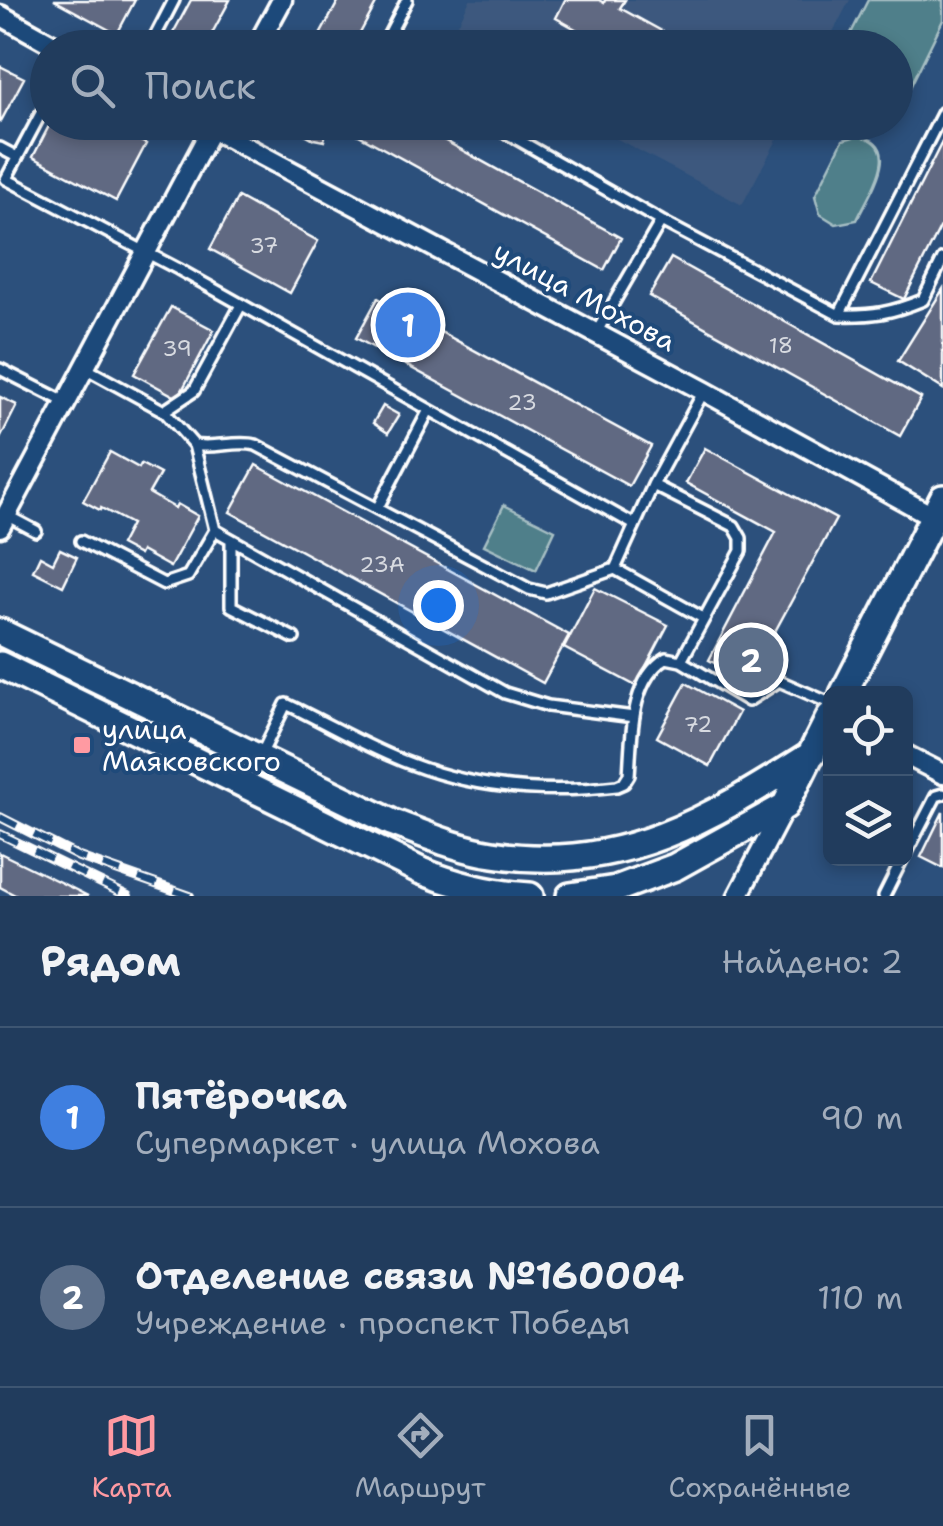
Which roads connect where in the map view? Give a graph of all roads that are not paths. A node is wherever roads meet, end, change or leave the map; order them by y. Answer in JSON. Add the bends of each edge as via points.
{"nodes":[{"id":1,"x":174,"y":0,"type":"edge"},
{"id":2,"x":282,"y":0,"type":"edge"},
{"id":3,"x":407,"y":0,"type":"edge"},
{"id":4,"x":0,"y":15,"type":"edge"},
{"id":5,"x":158,"y":30,"type":"edge"},
{"id":6,"x":269,"y":30,"type":"edge"},
{"id":7,"x":391,"y":30,"type":"edge"},
{"id":8,"x":30,"y":32,"type":"edge"},
{"id":9,"x":943,"y":112,"type":"edge"},
{"id":10,"x":30,"y":134,"type":"edge"},
{"id":11,"x":201,"y":140,"type":"edge"},
{"id":12,"x":236,"y":140,"type":"edge"},
{"id":13,"x":519,"y":140,"type":"edge"},
{"id":14,"x":0,"y":148,"type":"edge"},
{"id":15,"x":18,"y":157,"type":"junction"},
{"id":16,"x":661,"y":221,"type":"junction"},
{"id":17,"x":146,"y":252,"type":"junction"},
{"id":18,"x":943,"y":259,"type":"edge"},
{"id":19,"x":241,"y":305,"type":"junction"},
{"id":20,"x":839,"y":315,"type":"junction"},
{"id":21,"x":596,"y":333,"type":"junction"},
{"id":22,"x":83,"y":368,"type":"junction"},
{"id":23,"x":0,"y":369,"type":"edge"},
{"id":24,"x":704,"y":391,"type":"junction"},
{"id":25,"x":65,"y":402,"type":"junction"},
{"id":26,"x":164,"y":410,"type":"junction"},
{"id":27,"x":429,"y":410,"type":"junction"},
{"id":28,"x":194,"y":446,"type":"junction"},
{"id":29,"x":654,"y":485,"type":"junction"},
{"id":30,"x":377,"y":509,"type":"junction"},
{"id":31,"x":4,"y":512,"type":"edge"},
{"id":32,"x":940,"y":512,"type":"edge"},
{"id":33,"x":636,"y":525,"type":"junction"},
{"id":34,"x":215,"y":530,"type":"junction"},
{"id":35,"x":36,"y":531,"type":"dead end"},
{"id":36,"x":230,"y":539,"type":"junction"},
{"id":37,"x":81,"y":541,"type":"dead end"},
{"id":38,"x":616,"y":569,"type":"junction"},
{"id":39,"x":703,"y":618,"type":"junction"},
{"id":40,"x":0,"y":632,"type":"edge"},
{"id":41,"x":294,"y":638,"type":"dead end"},
{"id":42,"x":681,"y":661,"type":"junction"},
{"id":43,"x":0,"y":666,"type":"edge"},
{"id":44,"x":846,"y":686,"type":"edge"},
{"id":45,"x":823,"y":700,"type":"edge"},
{"id":46,"x":634,"y":717,"type":"junction"},
{"id":47,"x":823,"y":731,"type":"edge"},
{"id":48,"x":812,"y":754,"type":"junction"},
{"id":49,"x":259,"y":759,"type":"junction"},
{"id":50,"x":913,"y":759,"type":"edge"},
{"id":51,"x":943,"y":774,"type":"edge"},
{"id":52,"x":943,"y":794,"type":"edge"},
{"id":53,"x":785,"y":806,"type":"junction"},
{"id":54,"x":913,"y":839,"type":"edge"},
{"id":55,"x":899,"y":866,"type":"edge"},
{"id":56,"x":530,"y":896,"type":"edge"},
{"id":57,"x":570,"y":896,"type":"edge"},
{"id":58,"x":738,"y":896,"type":"edge"},
{"id":59,"x":884,"y":896,"type":"edge"}],
"edges":[{"from":1,"to":5,"type":"lane"},
{"from":2,"to":6,"type":"street"},
{"from":3,"to":7,"type":"lane"},
{"from":4,"to":8,"type":"street"},
{"from":9,"to":20,"type":"lane"},
{"from":10,"to":15,"type":"lane"},
{"from":11,"to":17,"type":"street"},
{"from":12,"to":21,"type":"street","name":"улица Мохова"},
{"from":13,"to":16,"type":"lane"},
{"from":14,"to":15,"type":"lane"},
{"from":15,"to":17,"type":"lane","via":[[6,178]]},
{"from":16,"to":20,"type":"lane"},
{"from":16,"to":21,"type":"lane"},
{"from":17,"to":19,"type":"lane"},
{"from":17,"to":22,"type":"street"},
{"from":18,"to":20,"type":"lane","via":[[922,300],[871,316]]},
{"from":19,"to":26,"type":"lane","via":[[194,391]]},
{"from":19,"to":27,"type":"lane"},
{"from":21,"to":24,"type":"street","name":"улица Мохова"},
{"from":22,"to":25,"type":"street"},
{"from":22,"to":26,"type":"lane"},
{"from":23,"to":25,"type":"lane"},
{"from":24,"to":29,"type":"lane"},
{"from":24,"to":32,"type":"street","name":"улица Мохова"},
{"from":25,"to":31,"type":"street"},
{"from":26,"to":28,"type":"lane"},
{"from":27,"to":30,"type":"lane"},
{"from":27,"to":33,"type":"lane"},
{"from":28,"to":30,"type":"lane","via":[[256,445]]},
{"from":28,"to":34,"type":"lane"},
{"from":29,"to":33,"type":"lane"},
{"from":29,"to":39,"type":"lane","via":[[734,526],[741,538],[741,551]]},
{"from":30,"to":38,"type":"lane","via":[[529,589],[546,593]]},
{"from":31,"to":35,"type":"lane"},
{"from":32,"to":44,"type":"main road"},
{"from":33,"to":38,"type":"lane"},
{"from":34,"to":36,"type":"lane"},
{"from":34,"to":37,"type":"lane","via":[[188,576],[164,584]]},
{"from":36,"to":41,"type":"lane","via":[[231,606]]},
{"from":36,"to":46,"type":"lane","via":[[505,693]]},
{"from":38,"to":39,"type":"lane"},
{"from":39,"to":42,"type":"lane"},
{"from":40,"to":49,"type":"main road"},
{"from":42,"to":45,"type":"lane","via":[[748,701],[779,681]]},
{"from":42,"to":46,"type":"lane","via":[[659,662]]},
{"from":43,"to":56,"type":"main road","via":[[421,871],[480,890]]},
{"from":46,"to":49,"type":"lane","via":[[629,776],[617,786],[555,790],[458,779],[409,764],[286,704]]},
{"from":47,"to":48,"type":"main road"},
{"from":48,"to":49,"type":"main road","via":[[658,839],[560,858],[491,854],[449,843]]},
{"from":48,"to":53,"type":"main road"},
{"from":50,"to":51,"type":"street"},
{"from":52,"to":54,"type":"lane"},
{"from":53,"to":57,"type":"main road","via":[[675,867],[616,889]]},
{"from":53,"to":58,"type":"street"},
{"from":55,"to":59,"type":"lane"}]}
